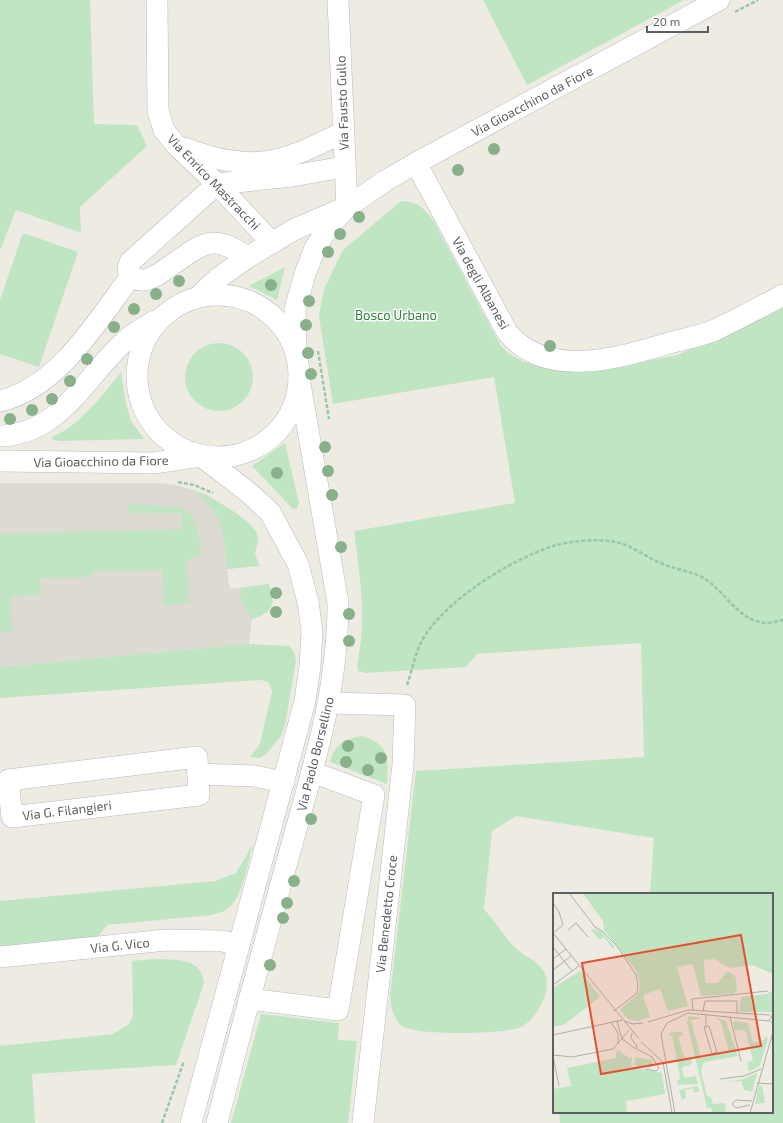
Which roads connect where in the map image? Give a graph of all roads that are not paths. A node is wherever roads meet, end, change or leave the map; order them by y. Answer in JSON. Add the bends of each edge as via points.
{"nodes":[{"id":1,"x":157,"y":0,"type":"edge"},
{"id":2,"x":338,"y":0,"type":"edge"},
{"id":3,"x":725,"y":7,"type":"edge"},
{"id":4,"x":342,"y":132,"type":"junction"},
{"id":5,"x":176,"y":145,"type":"junction"},
{"id":6,"x":416,"y":163,"type":"junction"},
{"id":7,"x":344,"y":167,"type":"junction"},
{"id":8,"x":217,"y":184,"type":"junction"},
{"id":9,"x":347,"y":207,"type":"junction"},
{"id":10,"x":272,"y":243,"type":"junction"},
{"id":11,"x":248,"y":257,"type":"junction"},
{"id":12,"x":131,"y":276,"type":"junction"},
{"id":13,"x":783,"y":295,"type":"edge"},
{"id":14,"x":198,"y":297,"type":"junction"},
{"id":15,"x":170,"y":311,"type":"junction"},
{"id":16,"x":296,"y":356,"type":"junction"},
{"id":17,"x":299,"y":378,"type":"junction"},
{"id":18,"x":0,"y":401,"type":"edge"},
{"id":19,"x":0,"y":436,"type":"edge"},
{"id":20,"x":201,"y":456,"type":"junction"},
{"id":21,"x":0,"y":461,"type":"edge"},
{"id":22,"x":329,"y":703,"type":"junction"},
{"id":23,"x":312,"y":772,"type":"junction"},
{"id":24,"x":198,"y":774,"type":"junction"},
{"id":25,"x":284,"y":782,"type":"junction"},
{"id":26,"x":239,"y":946,"type":"junction"},
{"id":27,"x":0,"y":957,"type":"edge"},
{"id":28,"x":249,"y":999,"type":"junction"},
{"id":29,"x":191,"y":1123,"type":"edge"},
{"id":30,"x":217,"y":1123,"type":"edge"},
{"id":31,"x":363,"y":1123,"type":"edge"}],
"edges":[{"from":1,"to":5,"type":"street","name":"Via Enrico Mastracchi","via":[[158,111],[164,130]]},
{"from":2,"to":4,"type":"street","name":"Via Fausto Gullo"},
{"from":3,"to":6,"type":"street","name":"Via Gioacchino da Fiore"},
{"from":4,"to":5,"type":"street","via":[[312,148],[262,163],[214,159]]},
{"from":4,"to":7,"type":"street","name":"Via Fausto Gullo"},
{"from":5,"to":8,"type":"street","name":"Via Enrico Mastracchi"},
{"from":6,"to":9,"type":"street","name":"Via Gioacchino da Fiore"},
{"from":6,"to":13,"type":"street","name":"Via degli Albanesi","via":[[507,332],[523,348],[534,353],[569,361],[632,354],[714,330]]},
{"from":7,"to":8,"type":"street","via":[[292,176]]},
{"from":7,"to":9,"type":"street","name":"Via Fausto Gullo"},
{"from":8,"to":10,"type":"street","name":"Via Enrico Mastracchi"},
{"from":8,"to":12,"type":"street","via":[[130,262],[128,269]]},
{"from":9,"to":10,"type":"street","via":[[295,229]]},
{"from":9,"to":16,"type":"street","via":[[328,228],[315,248],[305,274],[296,309]]},
{"from":10,"to":11,"type":"street"},
{"from":11,"to":12,"type":"street","via":[[227,245],[213,243],[198,247],[151,278],[140,280]]},
{"from":11,"to":14,"type":"street","via":[[217,278]]},
{"from":12,"to":18,"type":"street","via":[[83,340],[57,369],[35,386]]},
{"from":14,"to":15,"type":"street"},
{"from":14,"to":16,"type":"street","via":[[234,297],[262,308],[280,324],[290,339]]},
{"from":15,"to":19,"type":"street","via":[[124,341],[74,399],[49,420],[27,430]]},
{"from":15,"to":20,"type":"street","via":[[158,321],[142,347],[137,370],[138,394],[150,422],[160,434],[172,444]]},
{"from":16,"to":17,"type":"street","name":"Via Paolo Borsellino"},
{"from":17,"to":20,"type":"street","via":[[290,412],[281,427],[268,440],[253,450],[236,456]]},
{"from":17,"to":22,"type":"street","name":"Via Paolo Borsellino","via":[[338,603],[338,635]]},
{"from":20,"to":21,"type":"street","name":"Via Gioacchino da Fiore","via":[[154,463]]},
{"from":20,"to":25,"type":"street","name":"Via Paolo Borsellino","via":[[270,512],[298,564],[308,602],[312,632],[310,666],[305,702]]},
{"from":22,"to":23,"type":"street","name":"Via Paolo Borsellino"},
{"from":22,"to":31,"type":"street","name":"Via Benedetto Croce","via":[[406,696],[403,765]]},
{"from":23,"to":28,"type":"street","name":"Via Paolo Borsellino"},
{"from":23,"to":28,"type":"street","via":[[374,795],[338,1010]]},
{"from":24,"to":24,"type":"street","name":"Via G. Filangieri","via":[[197,758],[8,780],[12,817],[199,795]]},
{"from":24,"to":25,"type":"street","via":[[254,776]]},
{"from":25,"to":26,"type":"street","name":"Via Paolo Borsellino"},
{"from":26,"to":27,"type":"street","name":"Via G. Vico","via":[[223,941],[166,940]]},
{"from":26,"to":29,"type":"street","name":"Via Paolo Borsellino"},
{"from":28,"to":30,"type":"street","name":"Via Paolo Borsellino"}]}
